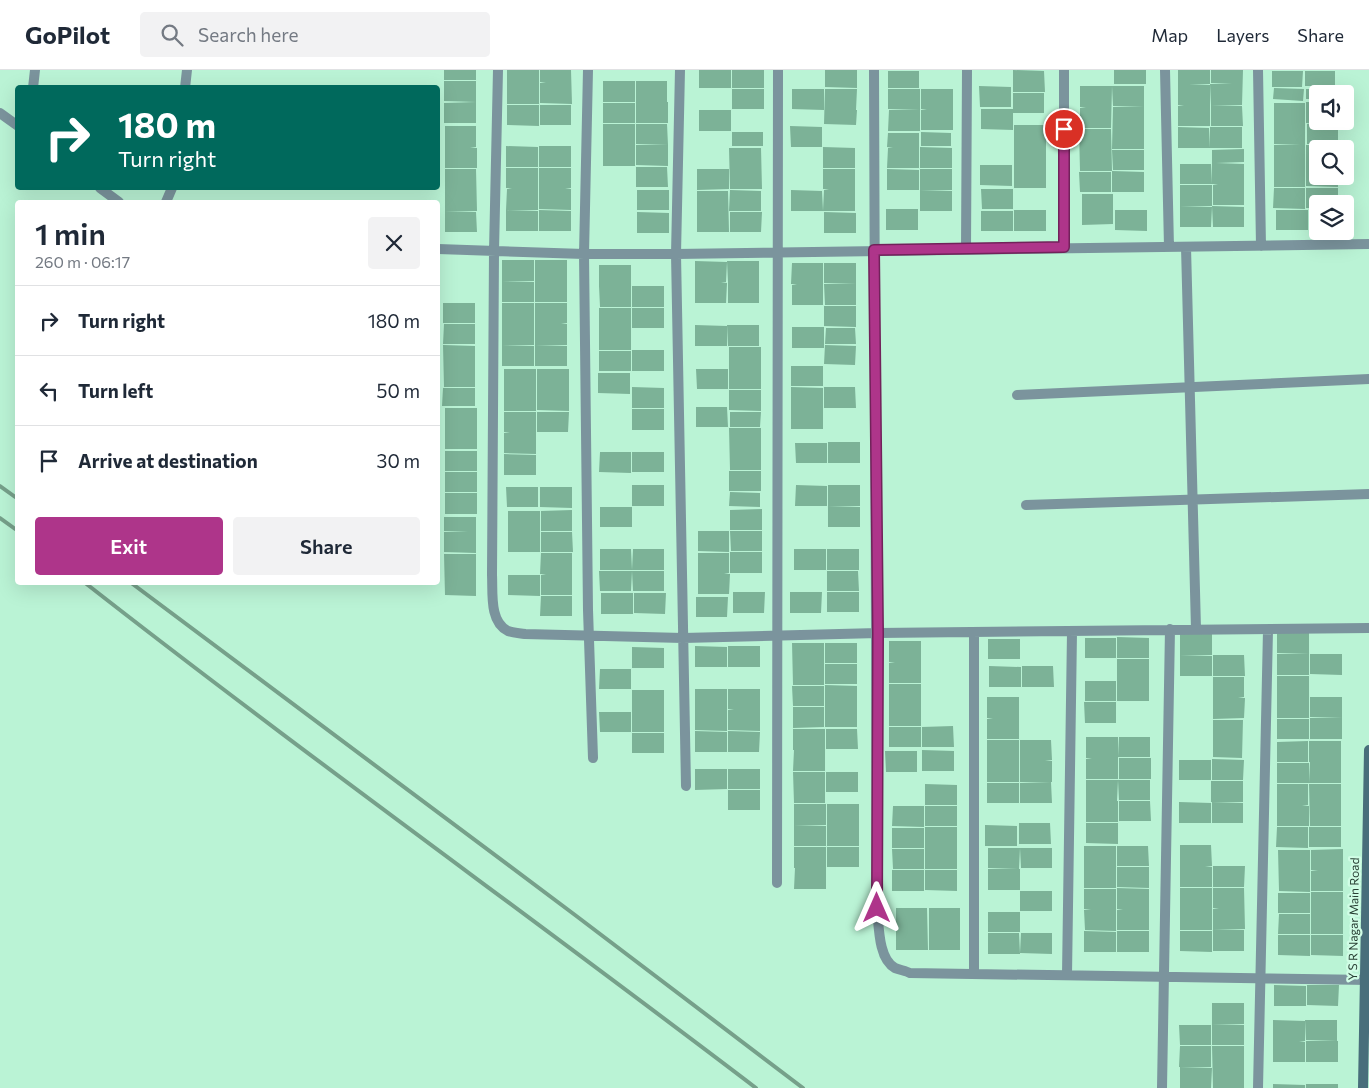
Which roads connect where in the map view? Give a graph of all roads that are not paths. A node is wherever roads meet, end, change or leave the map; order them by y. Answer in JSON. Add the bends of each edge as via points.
{"nodes":[{"id":1,"x":35,"y":70,"type":"edge"},
{"id":2,"x":187,"y":70,"type":"edge"},
{"id":3,"x":498,"y":70,"type":"edge"},
{"id":4,"x":588,"y":70,"type":"edge"},
{"id":5,"x":680,"y":70,"type":"edge"},
{"id":6,"x":778,"y":70,"type":"edge"},
{"id":7,"x":874,"y":70,"type":"edge"},
{"id":8,"x":967,"y":70,"type":"edge"},
{"id":9,"x":1064,"y":70,"type":"edge"},
{"id":10,"x":1165,"y":70,"type":"edge"},
{"id":11,"x":1258,"y":70,"type":"edge"},
{"id":12,"x":33,"y":85,"type":"edge"},
{"id":13,"x":185,"y":85,"type":"edge"},
{"id":14,"x":0,"y":113,"type":"edge"},
{"id":15,"x":15,"y":124,"type":"edge"},
{"id":16,"x":103,"y":190,"type":"edge"},
{"id":17,"x":117,"y":200,"type":"edge"},
{"id":18,"x":1369,"y":244,"type":"edge"},
{"id":19,"x":1261,"y":246,"type":"junction"},
{"id":20,"x":1064,"y":247,"type":"junction"},
{"id":21,"x":1169,"y":247,"type":"junction"},
{"id":22,"x":1186,"y":247,"type":"junction"},
{"id":23,"x":966,"y":249,"type":"junction"},
{"id":24,"x":440,"y":250,"type":"edge"},
{"id":25,"x":874,"y":250,"type":"junction"},
{"id":26,"x":494,"y":251,"type":"junction"},
{"id":27,"x":777,"y":253,"type":"junction"},
{"id":28,"x":584,"y":254,"type":"junction"},
{"id":29,"x":676,"y":254,"type":"junction"},
{"id":30,"x":1369,"y":380,"type":"edge"},
{"id":31,"x":1190,"y":386,"type":"junction"},
{"id":32,"x":1017,"y":395,"type":"dead end"},
{"id":33,"x":1369,"y":494,"type":"edge"},
{"id":34,"x":1192,"y":498,"type":"junction"},
{"id":35,"x":1026,"y":505,"type":"dead end"},
{"id":36,"x":1369,"y":628,"type":"edge"},
{"id":37,"x":1170,"y":629,"type":"junction"},
{"id":38,"x":1196,"y":629,"type":"junction"},
{"id":39,"x":1268,"y":630,"type":"junction"},
{"id":40,"x":974,"y":632,"type":"junction"},
{"id":41,"x":1072,"y":632,"type":"junction"},
{"id":42,"x":878,"y":633,"type":"junction"},
{"id":43,"x":776,"y":635,"type":"junction"},
{"id":44,"x":589,"y":636,"type":"junction"},
{"id":45,"x":683,"y":638,"type":"junction"},
{"id":46,"x":1369,"y":750,"type":"edge"},
{"id":47,"x":593,"y":758,"type":"dead end"},
{"id":48,"x":686,"y":786,"type":"dead end"},
{"id":49,"x":777,"y":883,"type":"dead end"},
{"id":50,"x":974,"y":973,"type":"junction"},
{"id":51,"x":1066,"y":975,"type":"junction"},
{"id":52,"x":1164,"y":976,"type":"junction"},
{"id":53,"x":1261,"y":978,"type":"junction"},
{"id":54,"x":1366,"y":980,"type":"edge"},
{"id":55,"x":1162,"y":1088,"type":"edge"},
{"id":56,"x":1258,"y":1088,"type":"edge"},
{"id":57,"x":1363,"y":1088,"type":"edge"}],
"edges":[{"from":1,"to":12,"type":"street"},
{"from":2,"to":13,"type":"street"},
{"from":3,"to":26,"type":"street"},
{"from":4,"to":28,"type":"street"},
{"from":5,"to":29,"type":"street"},
{"from":6,"to":27,"type":"street"},
{"from":7,"to":25,"type":"street"},
{"from":8,"to":23,"type":"street"},
{"from":9,"to":20,"type":"street"},
{"from":10,"to":21,"type":"street"},
{"from":11,"to":19,"type":"street"},
{"from":14,"to":15,"type":"street"},
{"from":16,"to":17,"type":"street"},
{"from":18,"to":19,"type":"street"},
{"from":19,"to":22,"type":"street"},
{"from":20,"to":21,"type":"street"},
{"from":20,"to":23,"type":"street"},
{"from":21,"to":22,"type":"street"},
{"from":22,"to":31,"type":"street"},
{"from":23,"to":25,"type":"street"},
{"from":24,"to":26,"type":"street"},
{"from":25,"to":27,"type":"street"},
{"from":25,"to":42,"type":"street"},
{"from":26,"to":28,"type":"street"},
{"from":26,"to":44,"type":"street","via":[[492,575],[496,616],[501,626],[509,631]]},
{"from":27,"to":29,"type":"street"},
{"from":27,"to":43,"type":"street"},
{"from":28,"to":29,"type":"street"},
{"from":28,"to":44,"type":"street"},
{"from":29,"to":45,"type":"street"},
{"from":30,"to":31,"type":"street"},
{"from":31,"to":32,"type":"street"},
{"from":31,"to":34,"type":"street"},
{"from":33,"to":34,"type":"street"},
{"from":34,"to":35,"type":"street"},
{"from":34,"to":38,"type":"street"},
{"from":36,"to":39,"type":"street"},
{"from":37,"to":38,"type":"street"},
{"from":37,"to":41,"type":"street"},
{"from":37,"to":52,"type":"street"},
{"from":38,"to":39,"type":"street"},
{"from":39,"to":53,"type":"street"},
{"from":40,"to":41,"type":"street"},
{"from":40,"to":42,"type":"street"},
{"from":40,"to":50,"type":"street"},
{"from":41,"to":51,"type":"street"},
{"from":42,"to":43,"type":"street"},
{"from":42,"to":50,"type":"street","via":[[877,908],[884,956],[894,967],[910,973]]},
{"from":43,"to":45,"type":"street"},
{"from":43,"to":49,"type":"street"},
{"from":44,"to":45,"type":"street"},
{"from":44,"to":47,"type":"street"},
{"from":45,"to":48,"type":"street"},
{"from":46,"to":54,"type":"street","name":"Y S R Nagar Main Road"},
{"from":50,"to":51,"type":"street"},
{"from":51,"to":52,"type":"street"},
{"from":52,"to":53,"type":"street"},
{"from":52,"to":55,"type":"street"},
{"from":53,"to":54,"type":"street"},
{"from":53,"to":56,"type":"street"},
{"from":54,"to":57,"type":"street","name":"Y S R Nagar Main Road"}]}
